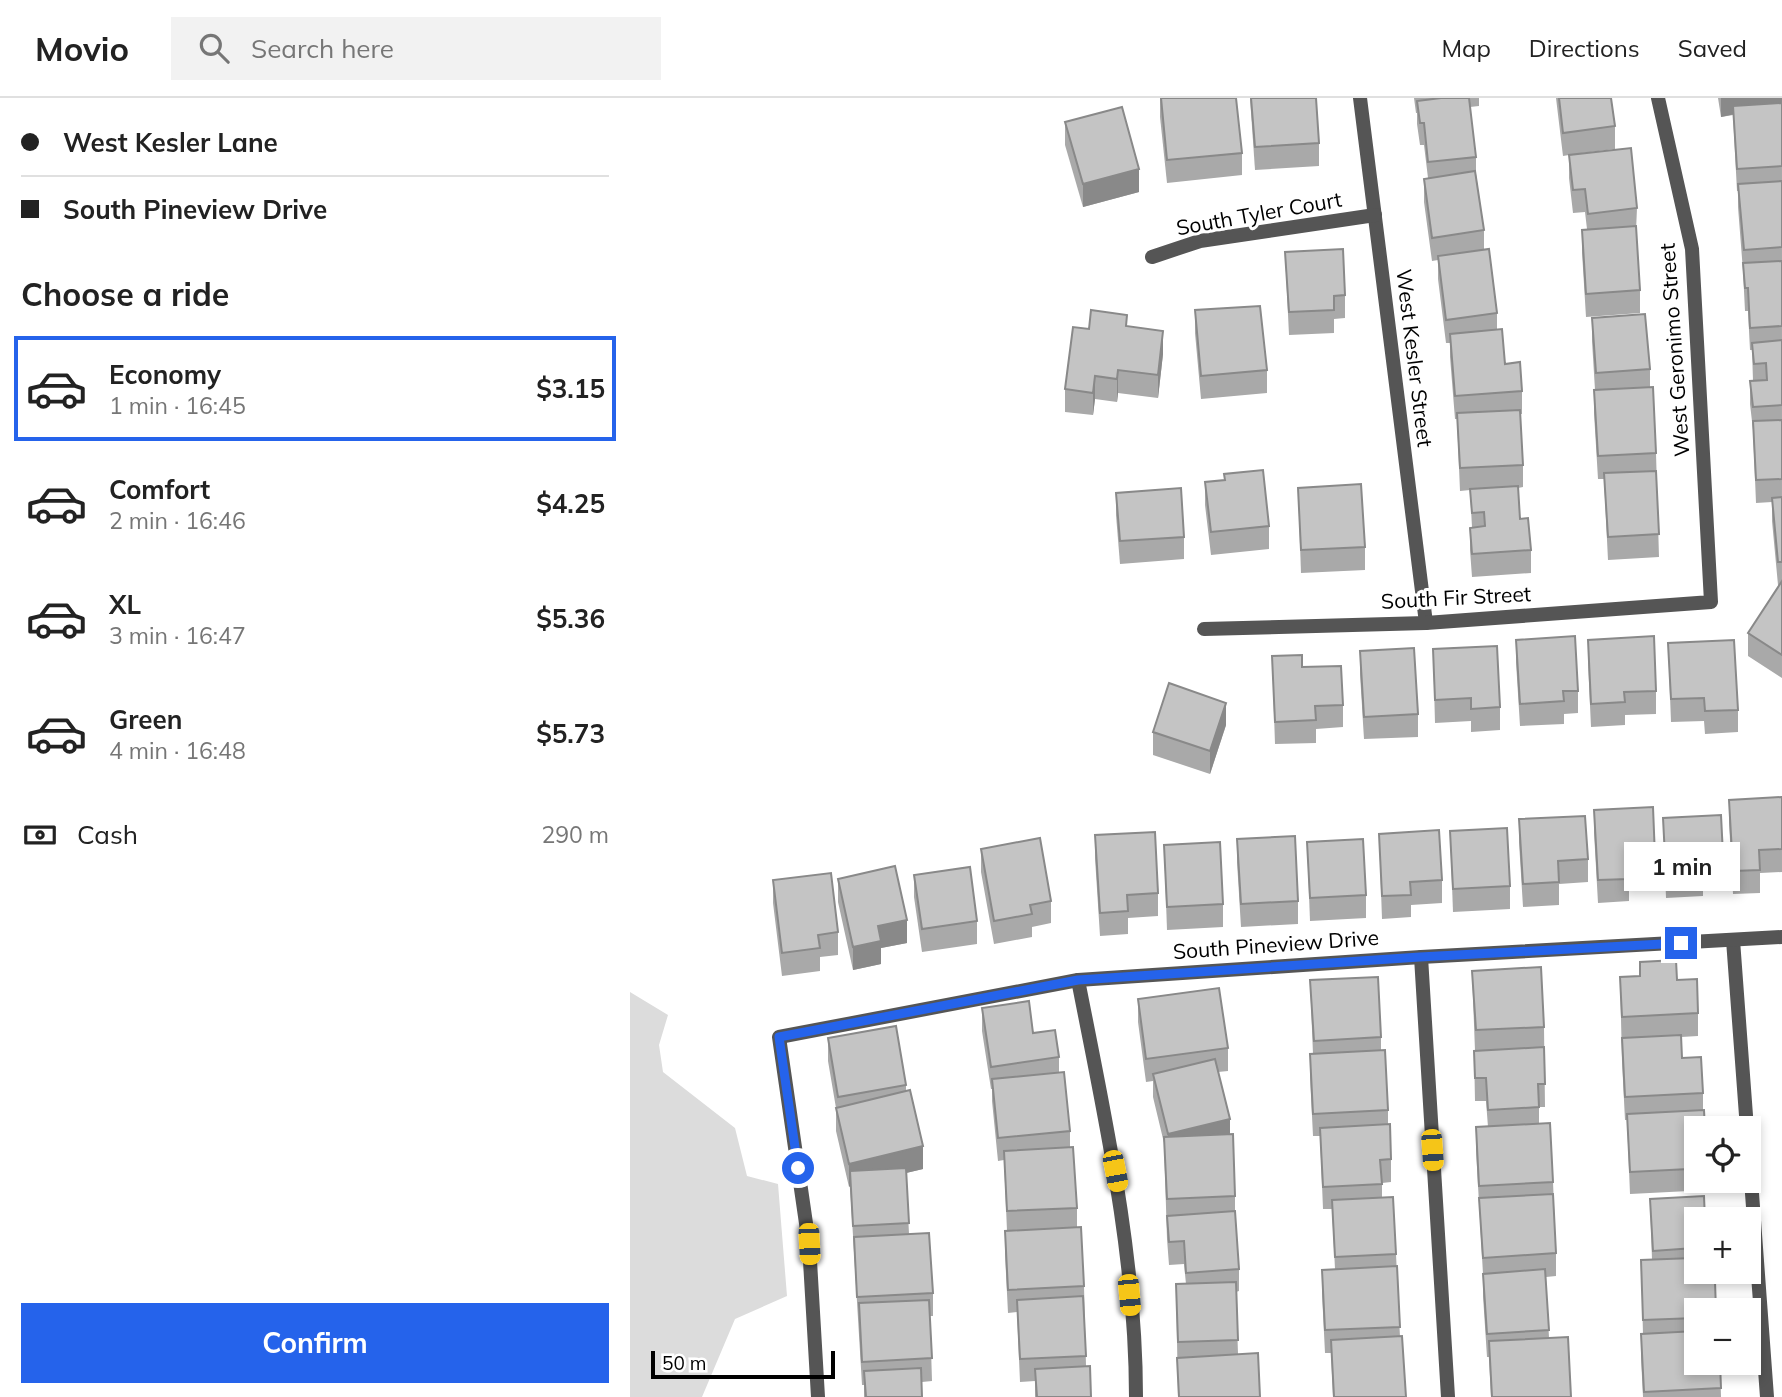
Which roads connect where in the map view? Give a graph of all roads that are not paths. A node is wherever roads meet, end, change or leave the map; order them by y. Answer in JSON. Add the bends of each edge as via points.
{"nodes":[{"id":1,"x":1360,"y":98,"type":"edge"},
{"id":2,"x":1658,"y":98,"type":"edge"},
{"id":3,"x":1375,"y":215,"type":"junction"},
{"id":4,"x":1152,"y":257,"type":"dead end"},
{"id":5,"x":1711,"y":602,"type":"joint"},
{"id":6,"x":1426,"y":623,"type":"junction"},
{"id":7,"x":1204,"y":629,"type":"dead end"},
{"id":8,"x":1782,"y":937,"type":"edge"},
{"id":9,"x":1734,"y":940,"type":"junction"},
{"id":10,"x":1420,"y":957,"type":"junction"},
{"id":11,"x":1078,"y":980,"type":"junction"},
{"id":12,"x":1747,"y":1116,"type":"edge"},
{"id":13,"x":1752,"y":1193,"type":"edge"},
{"id":14,"x":818,"y":1397,"type":"edge"},
{"id":15,"x":1136,"y":1397,"type":"edge"},
{"id":16,"x":1448,"y":1397,"type":"edge"},
{"id":17,"x":1767,"y":1397,"type":"edge"}],
"edges":[{"from":1,"to":3,"type":"street","name":"West Kesler Street"},
{"from":2,"to":5,"type":"street","name":"West Geronimo Street","via":[[1692,249]]},
{"from":3,"to":4,"type":"street","name":"South Tyler Court","via":[[1200,241]]},
{"from":3,"to":6,"type":"street","name":"West Kesler Street"},
{"from":5,"to":6,"type":"street","name":"South Fir Street"},
{"from":6,"to":7,"type":"street","name":"South Fir Street"},
{"from":8,"to":9,"type":"street","name":"South Pineview Drive"},
{"from":9,"to":10,"type":"street","name":"South Pineview Drive"},
{"from":9,"to":12,"type":"street"},
{"from":10,"to":11,"type":"street","name":"South Pineview Drive"},
{"from":10,"to":16,"type":"street"},
{"from":11,"to":14,"type":"street","name":"South Pineview Drive","via":[[779,1037],[809,1244]]},
{"from":11,"to":15,"type":"street","via":[[1120,1198]]},
{"from":13,"to":17,"type":"street"}]}
